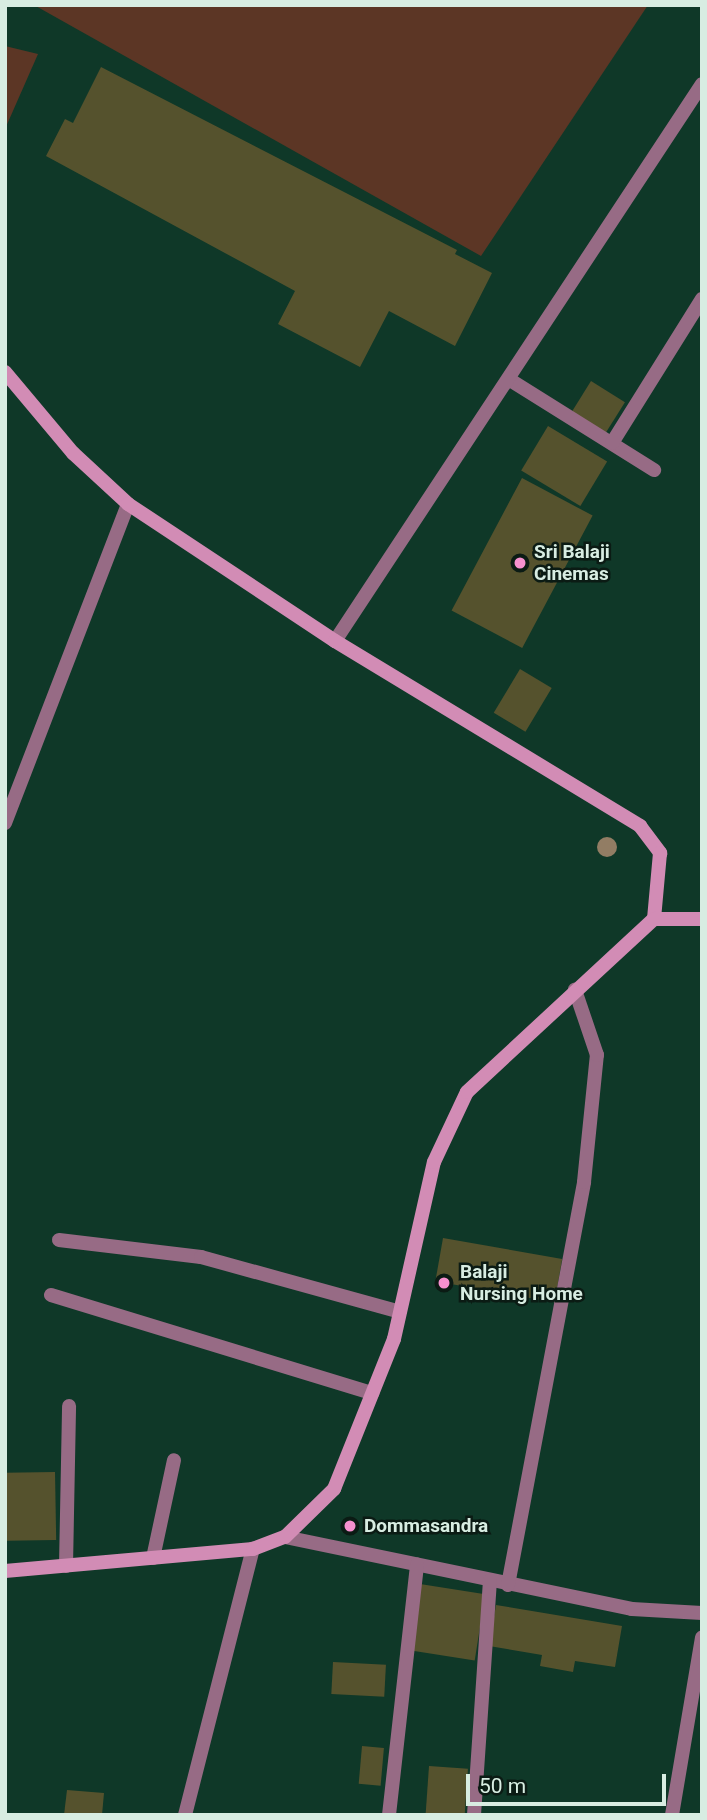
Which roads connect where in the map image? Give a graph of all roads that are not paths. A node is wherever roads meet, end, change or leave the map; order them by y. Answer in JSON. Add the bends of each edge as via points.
{"nodes":[{"id":1,"x":702,"y":84,"type":"edge"},
{"id":2,"x":702,"y":299,"type":"edge"},
{"id":3,"x":5,"y":372,"type":"edge"},
{"id":4,"x":510,"y":380,"type":"junction"},
{"id":5,"x":612,"y":443,"type":"junction"},
{"id":6,"x":654,"y":470,"type":"dead end"},
{"id":7,"x":128,"y":504,"type":"junction"},
{"id":8,"x":335,"y":641,"type":"junction"},
{"id":9,"x":5,"y":823,"type":"edge"},
{"id":10,"x":654,"y":919,"type":"junction"},
{"id":11,"x":702,"y":919,"type":"edge"},
{"id":12,"x":575,"y":990,"type":"junction"},
{"id":13,"x":59,"y":1240,"type":"dead end"},
{"id":14,"x":51,"y":1295,"type":"dead end"},
{"id":15,"x":400,"y":1312,"type":"junction"},
{"id":16,"x":372,"y":1393,"type":"junction"},
{"id":17,"x":69,"y":1406,"type":"dead end"},
{"id":18,"x":174,"y":1460,"type":"dead end"},
{"id":19,"x":285,"y":1537,"type":"junction"},
{"id":20,"x":253,"y":1549,"type":"junction"},
{"id":21,"x":153,"y":1558,"type":"junction"},
{"id":22,"x":417,"y":1565,"type":"junction"},
{"id":23,"x":66,"y":1566,"type":"junction"},
{"id":24,"x":5,"y":1571,"type":"edge"},
{"id":25,"x":490,"y":1581,"type":"junction"},
{"id":26,"x":508,"y":1585,"type":"junction"},
{"id":27,"x":702,"y":1613,"type":"edge"},
{"id":28,"x":702,"y":1638,"type":"edge"},
{"id":29,"x":185,"y":1815,"type":"edge"},
{"id":30,"x":389,"y":1815,"type":"edge"},
{"id":31,"x":474,"y":1815,"type":"edge"},
{"id":32,"x":672,"y":1815,"type":"edge"}],
"edges":[{"from":1,"to":4,"type":"street"},
{"from":2,"to":5,"type":"street"},
{"from":3,"to":7,"type":"street","via":[[73,453]]},
{"from":4,"to":5,"type":"street"},
{"from":4,"to":8,"type":"street"},
{"from":5,"to":6,"type":"street"},
{"from":7,"to":8,"type":"street"},
{"from":7,"to":9,"type":"street"},
{"from":8,"to":10,"type":"street","via":[[640,826],[660,853]]},
{"from":10,"to":11,"type":"street"},
{"from":10,"to":12,"type":"street"},
{"from":12,"to":15,"type":"street","via":[[467,1092],[434,1162]]},
{"from":12,"to":26,"type":"street","via":[[597,1055],[584,1182]]},
{"from":13,"to":15,"type":"street","via":[[201,1256]]},
{"from":14,"to":16,"type":"street"},
{"from":15,"to":16,"type":"street"},
{"from":16,"to":19,"type":"street","via":[[334,1489]]},
{"from":17,"to":23,"type":"street"},
{"from":18,"to":21,"type":"street"},
{"from":19,"to":20,"type":"street"},
{"from":19,"to":22,"type":"street"},
{"from":20,"to":21,"type":"street"},
{"from":20,"to":29,"type":"street"},
{"from":21,"to":23,"type":"street"},
{"from":22,"to":25,"type":"street"},
{"from":22,"to":30,"type":"street"},
{"from":23,"to":24,"type":"street"},
{"from":25,"to":26,"type":"street"},
{"from":25,"to":31,"type":"street"},
{"from":26,"to":27,"type":"street","via":[[632,1609]]},
{"from":28,"to":32,"type":"street"}]}
